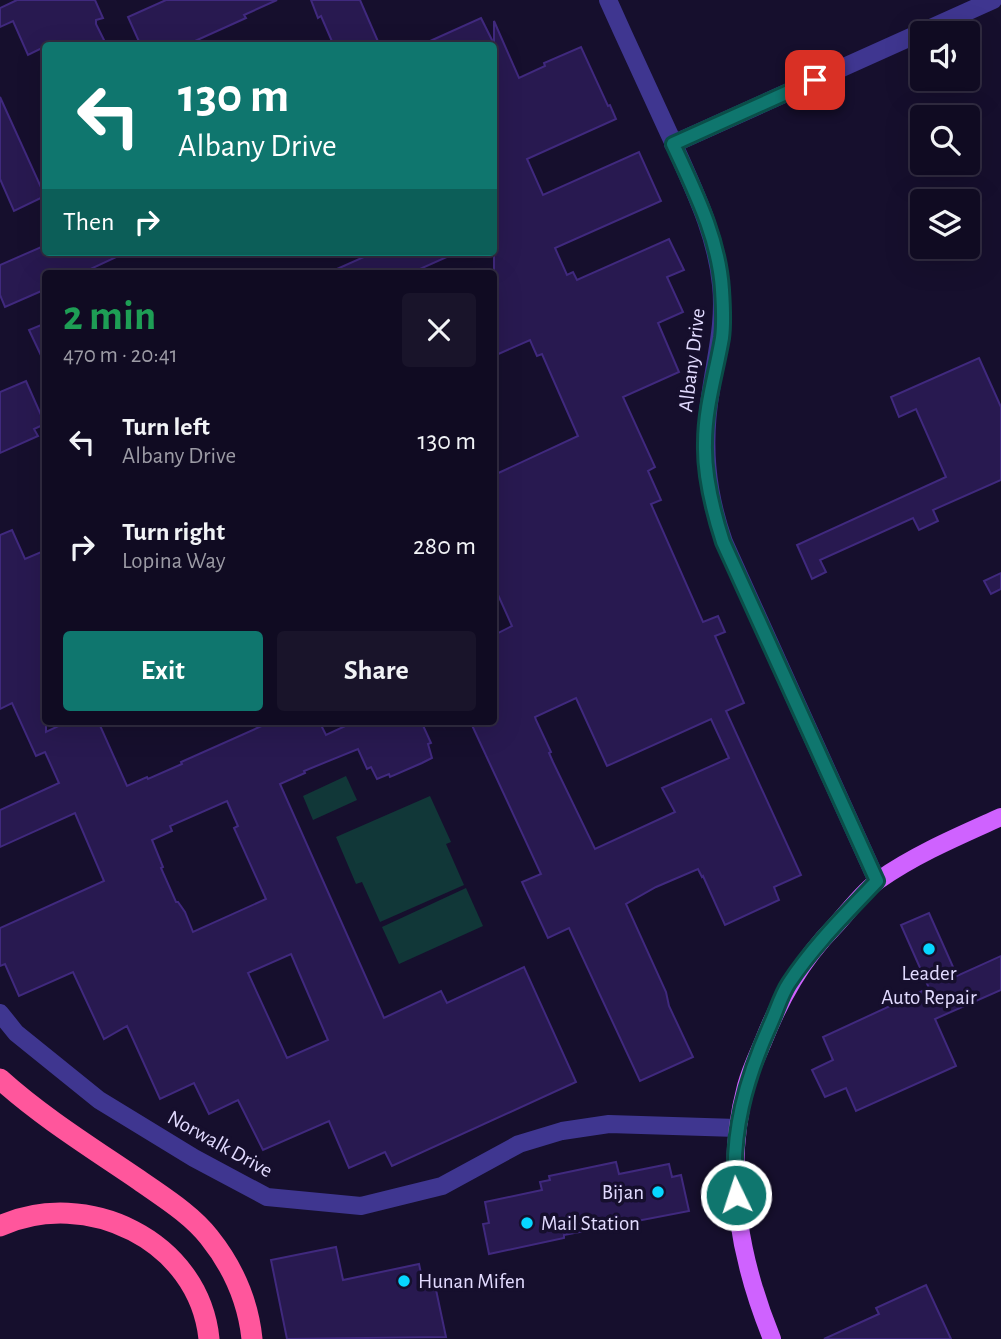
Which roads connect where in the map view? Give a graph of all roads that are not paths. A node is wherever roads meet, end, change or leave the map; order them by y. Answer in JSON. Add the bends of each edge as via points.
{"nodes":[{"id":1,"x":608,"y":0,"type":"edge"},
{"id":2,"x":993,"y":0,"type":"edge"},
{"id":3,"x":673,"y":144,"type":"junction"},
{"id":4,"x":1001,"y":817,"type":"edge"},
{"id":5,"x":877,"y":881,"type":"junction"},
{"id":6,"x":0,"y":1013,"type":"edge"},
{"id":7,"x":0,"y":1079,"type":"edge"},
{"id":8,"x":737,"y":1128,"type":"junction"},
{"id":9,"x":0,"y":1226,"type":"edge"},
{"id":10,"x":209,"y":1339,"type":"edge"},
{"id":11,"x":252,"y":1339,"type":"edge"},
{"id":12,"x":772,"y":1339,"type":"edge"}],
"edges":[{"from":1,"to":3,"type":"street","name":"Albany Drive"},
{"from":2,"to":3,"type":"street"},
{"from":3,"to":5,"type":"street","name":"Albany Drive","via":[[704,212],[722,288],[722,335],[705,442],[713,512]]},
{"from":4,"to":5,"type":"main road"},
{"from":5,"to":8,"type":"main road","via":[[819,942],[788,985],[746,1084]]},
{"from":6,"to":8,"type":"street","name":"Norwalk Drive","via":[[16,1033],[99,1100],[267,1197],[361,1206],[442,1186],[519,1144],[562,1131],[609,1124]]},
{"from":7,"to":11,"type":"highway","via":[[38,1111],[166,1199],[208,1235],[240,1286]]},
{"from":8,"to":12,"type":"main road","via":[[733,1168],[742,1249]]},
{"from":9,"to":10,"type":"highway","via":[[24,1217],[70,1212],[116,1222],[137,1232],[158,1246],[191,1285]]}]}
